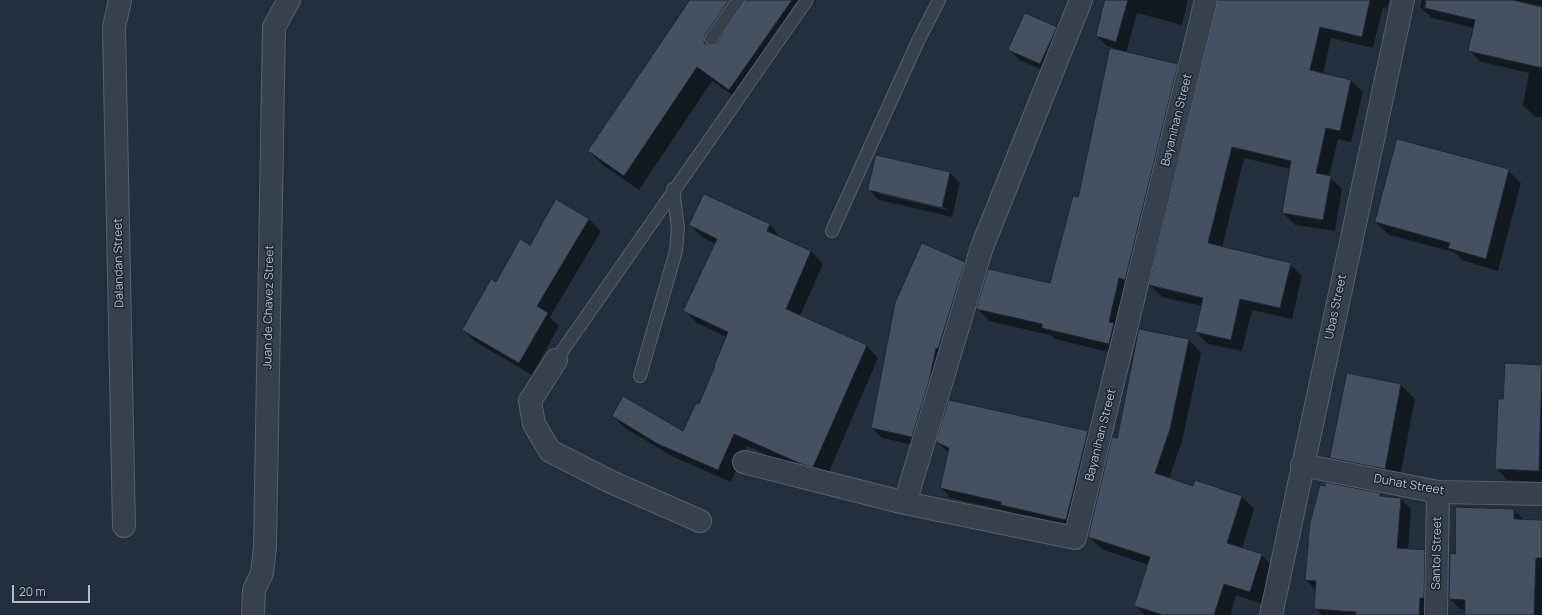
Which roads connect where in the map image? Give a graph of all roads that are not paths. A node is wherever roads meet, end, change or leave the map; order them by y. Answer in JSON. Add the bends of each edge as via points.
{"nodes":[{"id":1,"x":120,"y":0,"type":"edge"},
{"id":2,"x":289,"y":0,"type":"edge"},
{"id":3,"x":738,"y":0,"type":"edge"},
{"id":4,"x":807,"y":0,"type":"edge"},
{"id":5,"x":938,"y":0,"type":"edge"},
{"id":6,"x":1081,"y":0,"type":"edge"},
{"id":7,"x":1206,"y":0,"type":"edge"},
{"id":8,"x":1402,"y":0,"type":"edge"},
{"id":9,"x":711,"y":39,"type":"dead end"},
{"id":10,"x":673,"y":190,"type":"junction"},
{"id":11,"x":832,"y":231,"type":"dead end"},
{"id":12,"x":556,"y":360,"type":"joint"},
{"id":13,"x":640,"y":376,"type":"dead end"},
{"id":14,"x":744,"y":462,"type":"dead end"},
{"id":15,"x":1302,"y":465,"type":"junction"},
{"id":16,"x":1438,"y":492,"type":"junction"},
{"id":17,"x":1542,"y":494,"type":"edge"},
{"id":18,"x":905,"y":503,"type":"junction"},
{"id":19,"x":700,"y":522,"type":"dead end"},
{"id":20,"x":124,"y":526,"type":"dead end"},
{"id":21,"x":253,"y":615,"type":"edge"},
{"id":22,"x":1271,"y":615,"type":"edge"},
{"id":23,"x":1436,"y":615,"type":"edge"}],
"edges":[{"from":1,"to":20,"type":"street","name":"Dalandan Street","via":[[114,27]]},
{"from":2,"to":21,"type":"street","name":"Juan de Chavez Street","via":[[274,27],[265,547],[262,573],[254,590]]},
{"from":3,"to":9,"type":"lane"},
{"from":4,"to":10,"type":"lane"},
{"from":5,"to":11,"type":"lane"},
{"from":6,"to":18,"type":"street","via":[[982,247]]},
{"from":7,"to":18,"type":"street","name":"Bayanihan Street","via":[[1075,538]]},
{"from":8,"to":15,"type":"street","name":"Ubas Street"},
{"from":10,"to":12,"type":"lane"},
{"from":10,"to":13,"type":"lane","via":[[678,228],[676,251]]},
{"from":12,"to":19,"type":"street","via":[[530,401],[534,424],[550,451]]},
{"from":14,"to":18,"type":"street","name":"Bayanihan Street"},
{"from":15,"to":16,"type":"street","name":"Duhat Street"},
{"from":15,"to":22,"type":"street","name":"Ubas Street"},
{"from":16,"to":17,"type":"street","name":"Duhat Street"},
{"from":16,"to":23,"type":"street","name":"Santol Street"}]}
